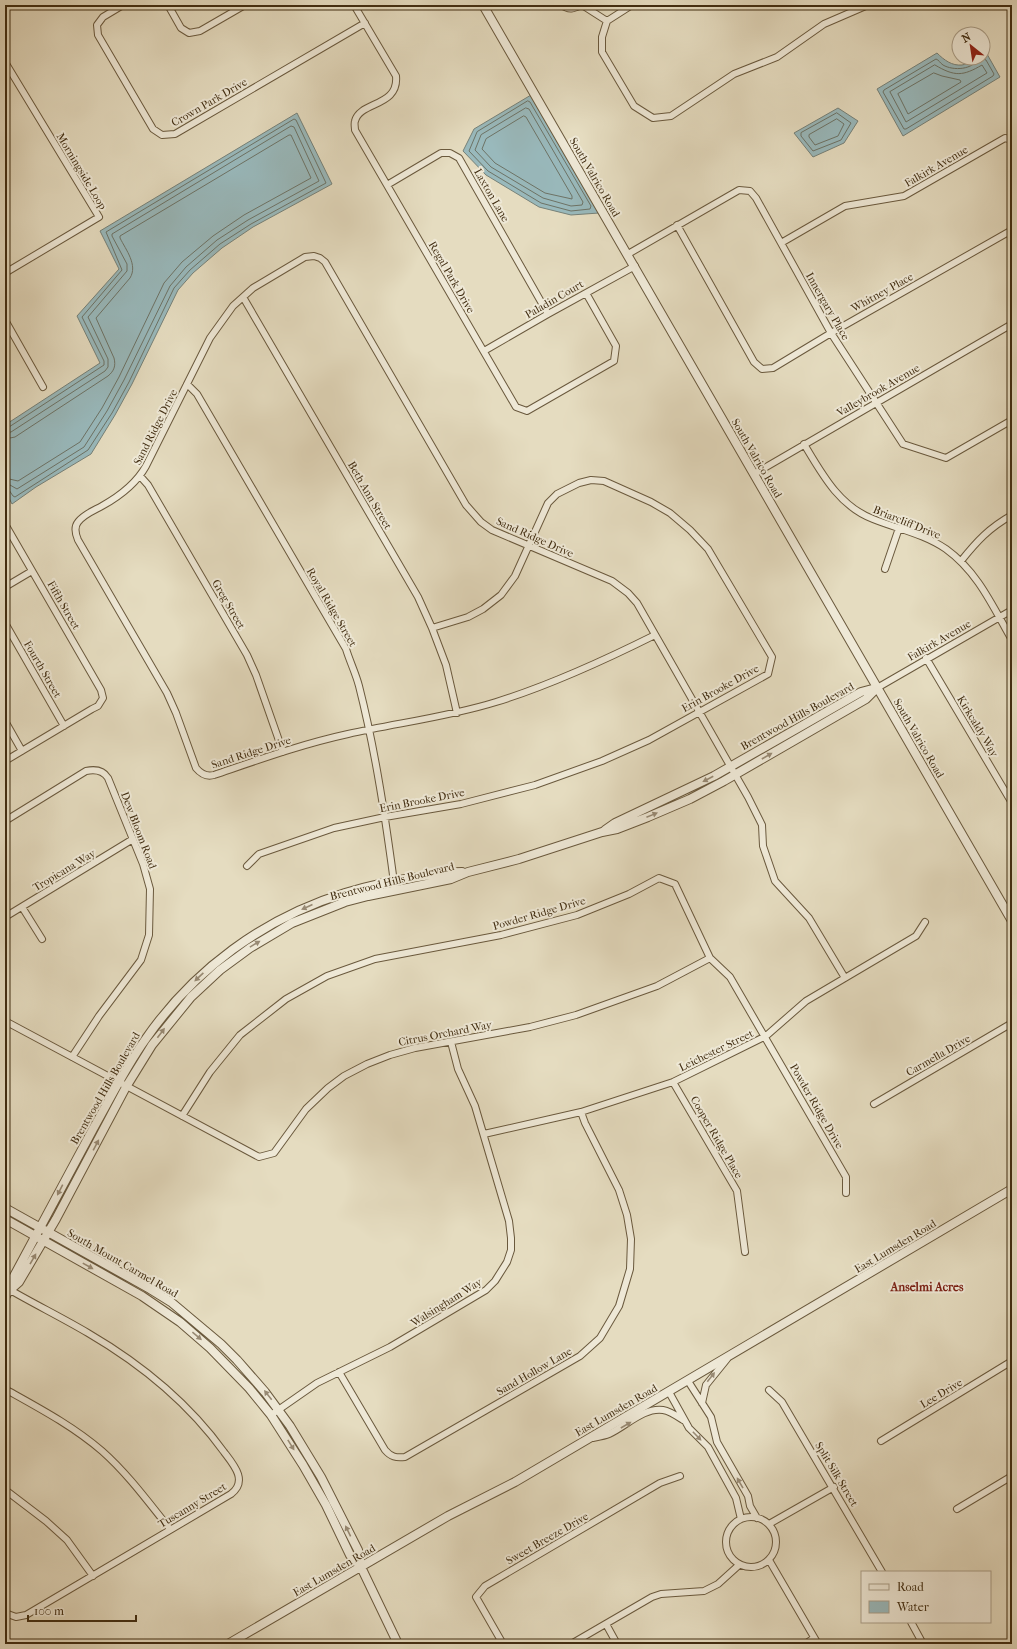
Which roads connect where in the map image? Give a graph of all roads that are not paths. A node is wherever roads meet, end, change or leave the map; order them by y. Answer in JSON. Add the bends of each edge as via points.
{"nodes":[{"id":1,"x":123,"y":5,"type":"edge"},
{"id":2,"x":168,"y":5,"type":"edge"},
{"id":3,"x":245,"y":5,"type":"edge"},
{"id":4,"x":354,"y":5,"type":"edge"},
{"id":5,"x":483,"y":5,"type":"edge"},
{"id":6,"x":562,"y":5,"type":"edge"},
{"id":7,"x":582,"y":5,"type":"edge"},
{"id":8,"x":632,"y":5,"type":"edge"},
{"id":9,"x":868,"y":5,"type":"edge"},
{"id":10,"x":607,"y":21,"type":"junction"},
{"id":11,"x":365,"y":23,"type":"junction"},
{"id":12,"x":5,"y":62,"type":"edge"},
{"id":13,"x":1012,"y":140,"type":"edge"},
{"id":14,"x":387,"y":186,"type":"junction"},
{"id":15,"x":677,"y":225,"type":"junction"},
{"id":16,"x":1012,"y":230,"type":"edge"},
{"id":17,"x":781,"y":242,"type":"junction"},
{"id":18,"x":628,"y":254,"type":"junction"},
{"id":19,"x":635,"y":266,"type":"junction"},
{"id":20,"x":5,"y":272,"type":"edge"},
{"id":21,"x":586,"y":292,"type":"junction"},
{"id":22,"x":243,"y":297,"type":"junction"},
{"id":23,"x":548,"y":314,"type":"junction"},
{"id":24,"x":5,"y":320,"type":"edge"},
{"id":25,"x":1012,"y":324,"type":"edge"},
{"id":26,"x":831,"y":333,"type":"junction"},
{"id":27,"x":484,"y":352,"type":"junction"},
{"id":28,"x":187,"y":384,"type":"junction"},
{"id":29,"x":43,"y":387,"type":"dead end"},
{"id":30,"x":876,"y":402,"type":"junction"},
{"id":31,"x":1012,"y":420,"type":"edge"},
{"id":32,"x":804,"y":444,"type":"junction"},
{"id":33,"x":754,"y":474,"type":"junction"},
{"id":34,"x":140,"y":476,"type":"junction"},
{"id":35,"x":1012,"y":515,"type":"edge"},
{"id":36,"x":5,"y":524,"type":"edge"},
{"id":37,"x":899,"y":528,"type":"junction"},
{"id":38,"x":528,"y":546,"type":"junction"},
{"id":39,"x":961,"y":561,"type":"junction"},
{"id":40,"x":885,"y":569,"type":"dead end"},
{"id":41,"x":32,"y":571,"type":"junction"},
{"id":42,"x":5,"y":587,"type":"edge"},
{"id":43,"x":1012,"y":610,"type":"edge"},
{"id":44,"x":999,"y":618,"type":"junction"},
{"id":45,"x":5,"y":623,"type":"edge"},
{"id":46,"x":432,"y":628,"type":"junction"},
{"id":47,"x":655,"y":635,"type":"junction"},
{"id":48,"x":1012,"y":640,"type":"edge"},
{"id":49,"x":926,"y":658,"type":"junction"},
{"id":50,"x":877,"y":688,"type":"junction"},
{"id":51,"x":700,"y":712,"type":"junction"},
{"id":52,"x":457,"y":713,"type":"junction"},
{"id":53,"x":5,"y":721,"type":"edge"},
{"id":54,"x":64,"y":726,"type":"junction"},
{"id":55,"x":369,"y":730,"type":"junction"},
{"id":56,"x":22,"y":751,"type":"junction"},
{"id":57,"x":283,"y":752,"type":"junction"},
{"id":58,"x":5,"y":761,"type":"edge"},
{"id":59,"x":730,"y":766,"type":"junction"},
{"id":60,"x":735,"y":774,"type":"junction"},
{"id":61,"x":1012,"y":803,"type":"edge"},
{"id":62,"x":385,"y":817,"type":"junction"},
{"id":63,"x":5,"y":820,"type":"edge"},
{"id":64,"x":602,"y":832,"type":"junction"},
{"id":65,"x":133,"y":839,"type":"junction"},
{"id":66,"x":247,"y":866,"type":"dead end"},
{"id":67,"x":468,"y":872,"type":"junction"},
{"id":68,"x":394,"y":880,"type":"junction"},
{"id":69,"x":395,"y":890,"type":"junction"},
{"id":70,"x":22,"y":907,"type":"junction"},
{"id":71,"x":5,"y":917,"type":"edge"},
{"id":72,"x":1012,"y":921,"type":"edge"},
{"id":73,"x":925,"y":922,"type":"dead end"},
{"id":74,"x":42,"y":939,"type":"dead end"},
{"id":75,"x":710,"y":958,"type":"junction"},
{"id":76,"x":845,"y":978,"type":"junction"},
{"id":77,"x":5,"y":1021,"type":"edge"},
{"id":78,"x":1012,"y":1023,"type":"edge"},
{"id":79,"x":766,"y":1036,"type":"junction"},
{"id":80,"x":451,"y":1042,"type":"junction"},
{"id":81,"x":72,"y":1057,"type":"junction"},
{"id":82,"x":673,"y":1082,"type":"junction"},
{"id":83,"x":119,"y":1083,"type":"junction"},
{"id":84,"x":126,"y":1087,"type":"junction"},
{"id":85,"x":874,"y":1104,"type":"dead end"},
{"id":86,"x":581,"y":1112,"type":"junction"},
{"id":87,"x":182,"y":1116,"type":"junction"},
{"id":88,"x":484,"y":1134,"type":"junction"},
{"id":89,"x":79,"y":1154,"type":"junction"},
{"id":90,"x":89,"y":1159,"type":"junction"},
{"id":91,"x":1012,"y":1189,"type":"edge"},
{"id":92,"x":846,"y":1193,"type":"dead end"},
{"id":93,"x":5,"y":1208,"type":"edge"},
{"id":94,"x":5,"y":1220,"type":"edge"},
{"id":95,"x":40,"y":1228,"type":"junction"},
{"id":96,"x":48,"y":1232,"type":"junction"},
{"id":97,"x":35,"y":1236,"type":"junction"},
{"id":98,"x":43,"y":1241,"type":"junction"},
{"id":99,"x":745,"y":1252,"type":"dead end"},
{"id":100,"x":8,"y":1288,"type":"edge"},
{"id":101,"x":5,"y":1300,"type":"edge"},
{"id":102,"x":730,"y":1356,"type":"junction"},
{"id":103,"x":1012,"y":1362,"type":"edge"},
{"id":104,"x":340,"y":1372,"type":"junction"},
{"id":105,"x":688,"y":1381,"type":"junction"},
{"id":106,"x":5,"y":1389,"type":"edge"},
{"id":107,"x":769,"y":1390,"type":"dead end"},
{"id":108,"x":669,"y":1392,"type":"junction"},
{"id":109,"x":702,"y":1403,"type":"junction"},
{"id":110,"x":278,"y":1409,"type":"junction"},
{"id":111,"x":271,"y":1415,"type":"junction"},
{"id":112,"x":685,"y":1421,"type":"junction"},
{"id":113,"x":590,"y":1438,"type":"junction"},
{"id":114,"x":881,"y":1441,"type":"dead end"},
{"id":115,"x":680,"y":1476,"type":"dead end"},
{"id":116,"x":1012,"y":1476,"type":"edge"},
{"id":117,"x":834,"y":1487,"type":"junction"},
{"id":118,"x":5,"y":1492,"type":"edge"},
{"id":119,"x":957,"y":1509,"type":"dead end"},
{"id":120,"x":757,"y":1518,"type":"junction"},
{"id":121,"x":741,"y":1519,"type":"junction"},
{"id":122,"x":769,"y":1524,"type":"junction"},
{"id":123,"x":170,"y":1529,"type":"junction"},
{"id":124,"x":769,"y":1560,"type":"junction"},
{"id":125,"x":740,"y":1565,"type":"junction"},
{"id":126,"x":361,"y":1567,"type":"junction"},
{"id":127,"x":881,"y":1571,"type":"edge"},
{"id":128,"x":92,"y":1576,"type":"junction"},
{"id":129,"x":5,"y":1613,"type":"edge"},
{"id":130,"x":912,"y":1623,"type":"edge"},
{"id":131,"x":606,"y":1624,"type":"junction"},
{"id":132,"x":816,"y":1641,"type":"edge"},
{"id":133,"x":228,"y":1644,"type":"edge"},
{"id":134,"x":398,"y":1644,"type":"edge"},
{"id":135,"x":503,"y":1644,"type":"edge"},
{"id":136,"x":571,"y":1644,"type":"edge"},
{"id":137,"x":617,"y":1644,"type":"edge"},
{"id":138,"x":805,"y":1644,"type":"edge"},
{"id":139,"x":923,"y":1644,"type":"edge"}],
"edges":[{"from":1,"to":11,"type":"street","name":"Crown Park Drive","via":[[103,17],[97,25],[98,35],[153,129],[162,135],[175,134]]},
{"from":2,"to":3,"type":"street","via":[[181,28],[189,33],[200,31]]},
{"from":4,"to":11,"type":"street","name":"Regal Park Drive"},
{"from":5,"to":18,"type":"street","name":"South Valrico Road"},
{"from":6,"to":7,"type":"street","via":[[568,9]]},
{"from":7,"to":10,"type":"street"},
{"from":8,"to":10,"type":"street"},
{"from":9,"to":10,"type":"street","via":[[824,24],[777,57],[734,74],[671,116],[653,118],[634,106],[602,52],[602,37]]},
{"from":11,"to":14,"type":"street","name":"Regal Park Drive","via":[[396,76],[397,85],[391,95],[360,113],[355,121],[355,130]]},
{"from":12,"to":20,"type":"street","name":"Morningside Loop","via":[[99,217]]},
{"from":13,"to":17,"type":"street","name":"Falkirk Avenue","via":[[1005,138],[904,196],[844,206]]},
{"from":14,"to":23,"type":"street","name":"Laxton Lane","via":[[442,153],[450,153],[458,158]]},
{"from":14,"to":27,"type":"street","name":"Regal Park Drive"},
{"from":15,"to":17,"type":"street","name":"Innergary Place","via":[[739,190],[750,191]]},
{"from":15,"to":18,"type":"street","name":"Innergary Place"},
{"from":15,"to":26,"type":"street","name":"Whitney Place","via":[[754,362],[762,369],[773,368]]},
{"from":16,"to":26,"type":"street","name":"Whitney Place"},
{"from":17,"to":26,"type":"street","name":"Innergary Place"},
{"from":18,"to":19,"type":"street","name":"South Valrico Road"},
{"from":19,"to":21,"type":"street","name":"Paladin Court"},
{"from":19,"to":33,"type":"street","name":"South Valrico Road"},
{"from":21,"to":23,"type":"street","name":"Paladin Court"},
{"from":21,"to":27,"type":"street","name":"Regal Park Drive","via":[[616,346],[614,361],[527,412],[516,407]]},
{"from":22,"to":28,"type":"street","name":"Sand Ridge Drive","via":[[214,332]]},
{"from":22,"to":38,"type":"street","name":"Sand Ridge Drive","via":[[264,281],[305,257],[314,256],[322,259],[466,505],[485,525]]},
{"from":22,"to":46,"type":"street","name":"Beth Ann Street","via":[[418,597]]},
{"from":23,"to":27,"type":"street","name":"Paladin Court"},
{"from":24,"to":29,"type":"street"},
{"from":25,"to":30,"type":"street","name":"Valleybrook Avenue"},
{"from":26,"to":30,"type":"street","name":"Innergary Place"},
{"from":28,"to":34,"type":"street","name":"Sand Ridge Drive"},
{"from":28,"to":55,"type":"street","name":"Royal Ridge Street","via":[[197,394],[346,649],[359,685]]},
{"from":30,"to":31,"type":"street","name":"Innergary Place","via":[[903,444],[946,458]]},
{"from":30,"to":32,"type":"street","name":"Valleybrook Avenue"},
{"from":32,"to":33,"type":"street","name":"Valleybrook Avenue"},
{"from":32,"to":37,"type":"street","name":"Briarcliff Drive","via":[[824,478],[847,504],[872,519]]},
{"from":33,"to":50,"type":"street","name":"South Valrico Road"},
{"from":34,"to":57,"type":"street","name":"Greg Street","via":[[148,485],[247,655]]},
{"from":34,"to":57,"type":"street","name":"Sand Ridge Drive","via":[[122,494],[81,519],[75,528],[76,534],[167,693],[196,768],[201,774],[211,776]]},
{"from":35,"to":39,"type":"street","via":[[981,536]]},
{"from":36,"to":41,"type":"street","name":"Fifth Street"},
{"from":37,"to":39,"type":"street","name":"Briarcliff Drive","via":[[930,539]]},
{"from":37,"to":40,"type":"street"},
{"from":38,"to":46,"type":"street","name":"Erin Brooke Drive","via":[[515,576],[501,595],[483,610]]},
{"from":38,"to":47,"type":"street","name":"Sand Ridge Drive","via":[[612,581],[636,603]]},
{"from":38,"to":51,"type":"street","name":"Erin Brooke Drive","via":[[548,503],[557,494],[591,480],[604,481],[651,502],[670,513],[690,530],[708,549],[772,657],[768,674]]},
{"from":39,"to":44,"type":"street","name":"Briarcliff Drive","via":[[979,582]]},
{"from":41,"to":42,"type":"street"},
{"from":41,"to":54,"type":"street","name":"Fifth Street","via":[[101,690],[103,698],[98,706]]},
{"from":43,"to":44,"type":"street","name":"Falkirk Avenue"},
{"from":44,"to":48,"type":"street","name":"Briarcliff Drive"},
{"from":44,"to":49,"type":"street","name":"Falkirk Avenue"},
{"from":45,"to":54,"type":"street","name":"Fourth Street"},
{"from":46,"to":52,"type":"street","name":"Beth Ann Street","via":[[446,665]]},
{"from":47,"to":51,"type":"street","name":"Sand Ridge Drive"},
{"from":47,"to":52,"type":"street","name":"Sand Ridge Drive","via":[[555,682]]},
{"from":49,"to":50,"type":"street","name":"Falkirk Avenue"},
{"from":49,"to":61,"type":"street","name":"Kirkcaldy Way"},
{"from":50,"to":59,"type":"street","name":"Brentwood Hills Boulevard","via":[[861,692]]},
{"from":60,"to":50,"type":"street","name":"Brentwood Hills Boulevard","one_way":true,"via":[[866,699]]},
{"from":50,"to":72,"type":"street","name":"South Valrico Road"},
{"from":51,"to":59,"type":"street","name":"Sand Ridge Drive"},
{"from":51,"to":62,"type":"street","name":"Erin Brooke Drive","via":[[609,758],[535,785],[461,804]]},
{"from":52,"to":55,"type":"street","name":"Sand Ridge Drive"},
{"from":53,"to":56,"type":"street"},
{"from":54,"to":56,"type":"street"},
{"from":55,"to":57,"type":"street","name":"Sand Ridge Drive"},
{"from":55,"to":62,"type":"street","name":"Royal Ridge Street"},
{"from":56,"to":58,"type":"street"},
{"from":59,"to":60,"type":"street","name":"Sand Ridge Drive"},
{"from":59,"to":64,"type":"street","name":"Brentwood Hills Boulevard","one_way":true,"via":[[676,795],[615,823]]},
{"from":64,"to":60,"type":"street","name":"Brentwood Hills Boulevard","one_way":true,"via":[[617,829],[662,811]]},
{"from":60,"to":76,"type":"street","name":"Sand Ridge Drive","via":[[762,825],[763,846],[775,881],[809,918]]},
{"from":62,"to":66,"type":"street","name":"Erin Brooke Drive","via":[[334,828],[271,849],[259,854]]},
{"from":62,"to":68,"type":"street","name":"Royal Ridge Street"},
{"from":63,"to":65,"type":"street","name":"Dew Bloom Road","via":[[86,771],[94,770],[102,772],[108,778]]},
{"from":64,"to":67,"type":"street","name":"Brentwood Hills Boulevard","via":[[531,856]]},
{"from":65,"to":70,"type":"street","name":"Tropicana Way"},
{"from":65,"to":81,"type":"street","name":"Dew Bloom Road","via":[[150,889],[150,935],[141,960]]},
{"from":67,"to":68,"type":"street","name":"Brentwood Hills Boulevard","via":[[449,872]]},
{"from":67,"to":69,"type":"street","name":"Brentwood Hills Boulevard","via":[[451,879]]},
{"from":68,"to":69,"type":"street","name":"Royal Ridge Street"},
{"from":68,"to":83,"type":"street","name":"Brentwood Hills Boulevard","one_way":true,"via":[[311,905],[267,927],[229,952],[198,978],[159,1020],[138,1049]]},
{"from":84,"to":69,"type":"street","name":"Brentwood Hills Boulevard","one_way":true,"via":[[152,1045],[177,1012],[206,982],[235,958],[273,933],[320,911]]},
{"from":70,"to":71,"type":"street","name":"Tropicana Way"},
{"from":70,"to":74,"type":"street"},
{"from":73,"to":76,"type":"street","name":"Leichester Street","via":[[916,936]]},
{"from":75,"to":79,"type":"street","name":"Powder Ridge Drive","via":[[730,977]]},
{"from":75,"to":80,"type":"street","name":"Citrus Orchard Way","via":[[657,986],[599,1008],[530,1027]]},
{"from":75,"to":87,"type":"street","name":"Powder Ridge Drive","via":[[675,884],[659,878],[629,894],[577,915],[501,935],[374,959],[327,976],[286,999],[240,1035],[210,1072]]},
{"from":76,"to":79,"type":"street","name":"Leichester Street","via":[[806,1001]]},
{"from":77,"to":81,"type":"street","name":"Citrus Orchard Way"},
{"from":78,"to":85,"type":"street","name":"Carmella Drive"},
{"from":79,"to":82,"type":"street","name":"Leichester Street"},
{"from":79,"to":92,"type":"street","name":"Powder Ridge Drive","via":[[846,1177]]},
{"from":80,"to":87,"type":"street","name":"Citrus Orchard Way","via":[[390,1055],[344,1076],[306,1109],[274,1152],[259,1157]]},
{"from":80,"to":88,"type":"street","name":"Walsingham Way","via":[[458,1069],[475,1106]]},
{"from":81,"to":83,"type":"street","name":"Citrus Orchard Way"},
{"from":82,"to":86,"type":"street","name":"Leichester Street"},
{"from":82,"to":99,"type":"street","name":"Cooper Ridge Place","via":[[737,1191]]},
{"from":83,"to":84,"type":"street","name":"Citrus Orchard Way"},
{"from":83,"to":89,"type":"street","name":"Brentwood Hills Boulevard"},
{"from":84,"to":87,"type":"street","name":"Citrus Orchard Way"},
{"from":90,"to":84,"type":"street","name":"Brentwood Hills Boulevard","one_way":true},
{"from":86,"to":88,"type":"street","name":"Leichester Street"},
{"from":86,"to":104,"type":"street","name":"Sand Hollow Lane","via":[[619,1190],[631,1239],[630,1270],[618,1306],[600,1338],[580,1356],[405,1457],[390,1456],[385,1450]]},
{"from":88,"to":104,"type":"street","name":"Walsingham Way","via":[[510,1229],[510,1250],[502,1272],[476,1297],[390,1347]]},
{"from":89,"to":90,"type":"street"},
{"from":89,"to":95,"type":"street","name":"Brentwood Hills Boulevard","one_way":true},
{"from":90,"to":96,"type":"street","name":"Brentwood Hills Boulevard"},
{"from":91,"to":102,"type":"street","name":"East Lumsden Road"},
{"from":93,"to":95,"type":"street","name":"South Mount Carmel Road"},
{"from":94,"to":97,"type":"street","name":"South Mount Carmel Road"},
{"from":95,"to":96,"type":"street","name":"South Mount Carmel Road"},
{"from":95,"to":97,"type":"street","name":"Brentwood Hills Boulevard"},
{"from":96,"to":98,"type":"street","name":"Brentwood Hills Boulevard"},
{"from":110,"to":96,"type":"street","name":"South Mount Carmel Road","one_way":true,"via":[[237,1360],[171,1302]]},
{"from":97,"to":98,"type":"street","name":"South Mount Carmel Road"},
{"from":97,"to":100,"type":"street","name":"Brentwood Hills Boulevard"},
{"from":100,"to":98,"type":"street","name":"Brentwood Hills Boulevard","one_way":true,"via":[[19,1282]]},
{"from":98,"to":111,"type":"street","name":"South Mount Carmel Road","one_way":true,"via":[[142,1296],[180,1322],[226,1363]]},
{"from":100,"to":101,"type":"street","name":"Brentwood Hills Boulevard"},
{"from":100,"to":123,"type":"street","name":"Tuscanny Street","via":[[86,1332],[142,1368],[189,1410],[236,1468],[239,1483],[235,1491]]},
{"from":102,"to":105,"type":"street","name":"East Lumsden Road"},
{"from":109,"to":102,"type":"street","one_way":true,"via":[[706,1385]]},
{"from":103,"to":114,"type":"street","name":"Lee Drive"},
{"from":104,"to":110,"type":"street","name":"Walsingham Way","via":[[308,1388]]},
{"from":105,"to":108,"type":"street","name":"East Lumsden Road"},
{"from":105,"to":109,"type":"street"},
{"from":106,"to":123,"type":"street","via":[[58,1419],[102,1452],[138,1489]]},
{"from":107,"to":117,"type":"street","name":"Split Silk Street","via":[[782,1402]]},
{"from":108,"to":112,"type":"street"},
{"from":108,"to":113,"type":"street","name":"East Lumsden Road"},
{"from":120,"to":109,"type":"street","one_way":true,"via":[[748,1496],[717,1442],[710,1417]]},
{"from":110,"to":111,"type":"street","name":"Walsingham Way"},
{"from":126,"to":110,"type":"street","name":"South Mount Carmel Road","one_way":true,"via":[[358,1550],[321,1477]]},
{"from":111,"to":126,"type":"street","name":"South Mount Carmel Road","one_way":true,"via":[[326,1505],[350,1555]]},
{"from":113,"to":112,"type":"street","one_way":true,"via":[[608,1435],[653,1411],[668,1411]]},
{"from":112,"to":121,"type":"street","one_way":true,"via":[[708,1448],[736,1498]]},
{"from":113,"to":126,"type":"street","name":"East Lumsden Road"},
{"from":115,"to":135,"type":"street","name":"Sweet Breeze Drive","via":[[660,1483],[485,1586],[476,1597]]},
{"from":116,"to":119,"type":"street"},
{"from":117,"to":122,"type":"street"},
{"from":117,"to":127,"type":"street","name":"Split Silk Street"},
{"from":118,"to":128,"type":"street","via":[[46,1520],[67,1540]]},
{"from":120,"to":121,"type":"street"},
{"from":120,"to":122,"type":"street"},
{"from":121,"to":125,"type":"street","via":[[734,1523],[726,1537],[728,1554]]},
{"from":122,"to":124,"type":"street","via":[[774,1531],[776,1546]]},
{"from":123,"to":128,"type":"street","name":"Tuscanny Street"},
{"from":124,"to":125,"type":"street","via":[[755,1567],[747,1568]]},
{"from":124,"to":132,"type":"street"},
{"from":125,"to":131,"type":"street","via":[[718,1584],[704,1591],[652,1597]]},
{"from":126,"to":133,"type":"street","name":"East Lumsden Road"},
{"from":126,"to":134,"type":"street","name":"South Mount Carmel Road"},
{"from":128,"to":129,"type":"street","name":"Tuscanny Street","via":[[26,1615],[16,1617]]},
{"from":130,"to":139,"type":"street"},
{"from":131,"to":136,"type":"street"},
{"from":131,"to":137,"type":"street"},
{"from":132,"to":138,"type":"street"}]}
